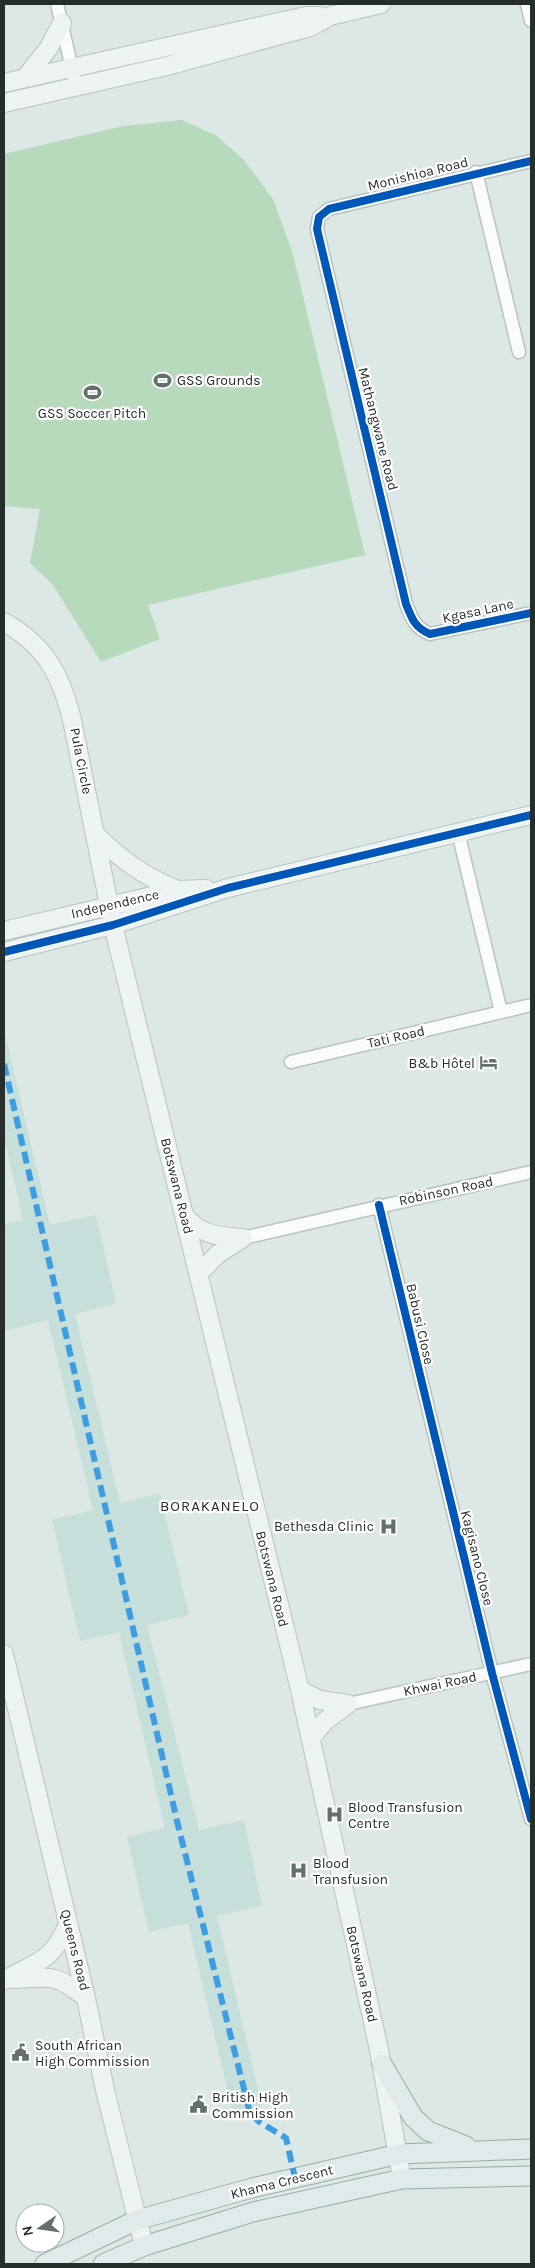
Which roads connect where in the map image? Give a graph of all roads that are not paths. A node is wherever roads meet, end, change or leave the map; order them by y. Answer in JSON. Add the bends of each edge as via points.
{"nodes":[{"id":1,"x":57,"y":4,"type":"edge"},
{"id":2,"x":381,"y":4,"type":"edge"},
{"id":3,"x":527,"y":4,"type":"edge"},
{"id":4,"x":330,"y":16,"type":"junction"},
{"id":5,"x":531,"y":21,"type":"edge"},
{"id":6,"x":62,"y":23,"type":"junction"},
{"id":7,"x":72,"y":67,"type":"junction"},
{"id":8,"x":24,"y":78,"type":"junction"},
{"id":9,"x":4,"y":83,"type":"edge"},
{"id":10,"x":76,"y":86,"type":"junction"},
{"id":11,"x":4,"y":102,"type":"edge"},
{"id":12,"x":531,"y":161,"type":"edge"},
{"id":13,"x":476,"y":172,"type":"junction"},
{"id":14,"x":317,"y":221,"type":"joint"},
{"id":15,"x":520,"y":352,"type":"dead end"},
{"id":16,"x":531,"y":613,"type":"edge"},
{"id":17,"x":4,"y":622,"type":"edge"},
{"id":18,"x":430,"y":634,"type":"joint"},
{"id":19,"x":531,"y":815,"type":"edge"},
{"id":20,"x":458,"y":832,"type":"junction"},
{"id":21,"x":96,"y":835,"type":"junction"},
{"id":22,"x":228,"y":888,"type":"junction"},
{"id":23,"x":177,"y":890,"type":"junction"},
{"id":24,"x":110,"y":904,"type":"junction"},
{"id":25,"x":112,"y":925,"type":"junction"},
{"id":26,"x":4,"y":931,"type":"edge"},
{"id":27,"x":4,"y":952,"type":"edge"},
{"id":28,"x":531,"y":1005,"type":"edge"},
{"id":29,"x":501,"y":1012,"type":"junction"},
{"id":30,"x":291,"y":1062,"type":"dead end"},
{"id":31,"x":531,"y":1172,"type":"edge"},
{"id":32,"x":379,"y":1206,"type":"junction"},
{"id":33,"x":185,"y":1216,"type":"junction"},
{"id":34,"x":244,"y":1238,"type":"junction"},
{"id":35,"x":198,"y":1274,"type":"junction"},
{"id":36,"x":437,"y":1448,"type":"joint"},
{"id":37,"x":4,"y":1654,"type":"edge"},
{"id":38,"x":531,"y":1664,"type":"edge"},
{"id":39,"x":492,"y":1673,"type":"junction"},
{"id":40,"x":300,"y":1690,"type":"junction"},
{"id":41,"x":348,"y":1704,"type":"junction"},
{"id":42,"x":310,"y":1738,"type":"junction"},
{"id":43,"x":531,"y":1819,"type":"edge"},
{"id":44,"x":68,"y":1924,"type":"junction"},
{"id":45,"x":4,"y":1980,"type":"edge"},
{"id":46,"x":86,"y":1998,"type":"junction"},
{"id":47,"x":382,"y":2064,"type":"junction"},
{"id":48,"x":531,"y":2149,"type":"edge"},
{"id":49,"x":476,"y":2150,"type":"junction"},
{"id":50,"x":399,"y":2154,"type":"junction"},
{"id":51,"x":531,"y":2176,"type":"edge"},
{"id":52,"x":402,"y":2178,"type":"junction"},
{"id":53,"x":137,"y":2220,"type":"junction"},
{"id":54,"x":144,"y":2246,"type":"junction"},
{"id":55,"x":45,"y":2264,"type":"edge"},
{"id":56,"x":102,"y":2264,"type":"edge"}],
"edges":[{"from":1,"to":6,"type":"street"},
{"from":2,"to":4,"type":"main road"},
{"from":3,"to":5,"type":"street"},
{"from":4,"to":7,"type":"main road","via":[[306,16]]},
{"from":4,"to":10,"type":"main road","via":[[310,27],[167,66]]},
{"from":6,"to":7,"type":"street"},
{"from":6,"to":8,"type":"main road","via":[[48,49]]},
{"from":7,"to":8,"type":"main road"},
{"from":7,"to":10,"type":"street"},
{"from":8,"to":9,"type":"main road"},
{"from":10,"to":11,"type":"main road"},
{"from":12,"to":13,"type":"street","name":"Monishioa Road"},
{"from":13,"to":14,"type":"street","name":"Monishioa Road","via":[[329,208]]},
{"from":13,"to":15,"type":"street"},
{"from":14,"to":18,"type":"street","name":"Mathangwane Road","via":[[406,604],[419,629]]},
{"from":16,"to":18,"type":"street","name":"Kgasa Lane"},
{"from":17,"to":21,"type":"main road","name":"Pula Circle","via":[[35,644],[58,677],[72,720]]},
{"from":19,"to":20,"type":"main road"},
{"from":20,"to":22,"type":"main road"},
{"from":20,"to":29,"type":"street"},
{"from":21,"to":23,"type":"main road","via":[[145,876]]},
{"from":21,"to":24,"type":"main road","name":"Pula Circle"},
{"from":22,"to":23,"type":"main road","name":"Independence"},
{"from":22,"to":25,"type":"main road","name":"Independence"},
{"from":23,"to":24,"type":"main road","name":"Independence"},
{"from":24,"to":25,"type":"main road","name":"Pula Circle"},
{"from":24,"to":26,"type":"main road","name":"Independence"},
{"from":25,"to":27,"type":"main road","name":"Independence"},
{"from":25,"to":33,"type":"main road","name":"Botswana Road"},
{"from":28,"to":29,"type":"street","name":"Tati Road"},
{"from":29,"to":30,"type":"street","name":"Tati Road"},
{"from":31,"to":32,"type":"street","name":"Robinson Road"},
{"from":32,"to":34,"type":"street","name":"Robinson Road"},
{"from":32,"to":36,"type":"street","name":"Babusi Close"},
{"from":33,"to":34,"type":"main road","via":[[198,1230],[208,1234]]},
{"from":33,"to":35,"type":"main road","name":"Botswana Road"},
{"from":34,"to":35,"type":"main road","via":[[218,1254]]},
{"from":35,"to":40,"type":"main road","name":"Botswana Road"},
{"from":36,"to":39,"type":"street","name":"Kagisano Close"},
{"from":37,"to":44,"type":"main road","name":"Queens Road"},
{"from":38,"to":39,"type":"street","name":"Khwai Road"},
{"from":39,"to":41,"type":"street","name":"Khwai Road"},
{"from":39,"to":43,"type":"street","name":"Kagisano Close"},
{"from":40,"to":41,"type":"main road","via":[[320,1700]]},
{"from":40,"to":42,"type":"main road","name":"Botswana Road"},
{"from":41,"to":42,"type":"main road","via":[[324,1722]]},
{"from":42,"to":47,"type":"main road","name":"Botswana Road"},
{"from":44,"to":45,"type":"main road","via":[[60,1944],[50,1955]]},
{"from":44,"to":46,"type":"main road","name":"Queens Road"},
{"from":45,"to":46,"type":"main road","via":[[54,1977]]},
{"from":46,"to":53,"type":"main road","name":"Queens Road"},
{"from":47,"to":49,"type":"main road","via":[[413,2117],[428,2131]]},
{"from":47,"to":50,"type":"main road","name":"Botswana Road"},
{"from":48,"to":49,"type":"main road","name":"Khama Crescent"},
{"from":49,"to":50,"type":"main road","name":"Khama Crescent"},
{"from":50,"to":52,"type":"main road","name":"Botswana Road"},
{"from":50,"to":53,"type":"main road","name":"Khama Crescent","via":[[252,2188]]},
{"from":51,"to":52,"type":"main road","name":"Khama Crescent"},
{"from":52,"to":54,"type":"main road","name":"Khama Crescent","via":[[253,2212]]},
{"from":53,"to":54,"type":"main road","name":"Queens Road"},
{"from":53,"to":55,"type":"main road","name":"Khama Crescent"},
{"from":54,"to":56,"type":"main road","name":"Khama Crescent"}]}
